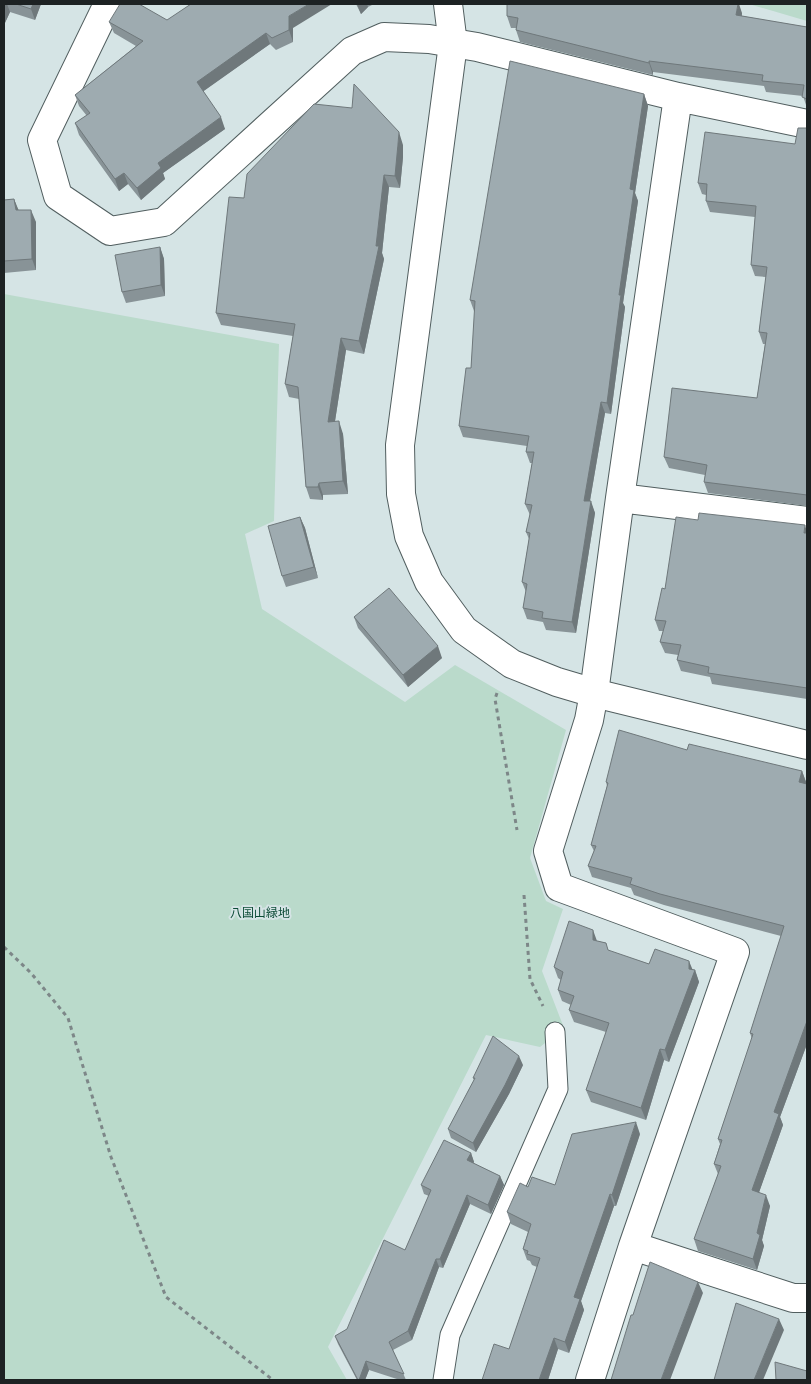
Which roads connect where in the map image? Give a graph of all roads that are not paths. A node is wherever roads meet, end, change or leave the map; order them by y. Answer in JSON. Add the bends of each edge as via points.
{"nodes":[{"id":1,"x":108,"y":4,"type":"edge"},
{"id":2,"x":448,"y":4,"type":"edge"},
{"id":3,"x":453,"y":44,"type":"junction"},
{"id":4,"x":678,"y":97,"type":"junction"},
{"id":5,"x":807,"y":124,"type":"edge"},
{"id":6,"x":620,"y":498,"type":"junction"},
{"id":7,"x":807,"y":521,"type":"edge"},
{"id":8,"x":594,"y":693,"type":"junction"},
{"id":9,"x":807,"y":745,"type":"edge"},
{"id":10,"x":555,"y":1032,"type":"dead end"},
{"id":11,"x":633,"y":1246,"type":"junction"},
{"id":12,"x":807,"y":1298,"type":"edge"},
{"id":13,"x":443,"y":1380,"type":"edge"},
{"id":14,"x":590,"y":1380,"type":"edge"}],
"edges":[{"from":1,"to":3,"type":"street","via":[[42,140],[58,196],[110,231],[164,222],[352,51],[384,37]]},
{"from":2,"to":3,"type":"street"},
{"from":3,"to":4,"type":"street","via":[[477,47]]},
{"from":3,"to":8,"type":"street","via":[[400,445],[401,494],[409,536],[429,582],[464,630],[512,664]]},
{"from":4,"to":5,"type":"street"},
{"from":4,"to":6,"type":"street"},
{"from":6,"to":7,"type":"street"},
{"from":6,"to":8,"type":"street"},
{"from":8,"to":9,"type":"street"},
{"from":8,"to":11,"type":"street","via":[[589,720],[548,851],[558,887],[735,952]]},
{"from":10,"to":13,"type":"lane","via":[[558,1089],[450,1335]]},
{"from":11,"to":12,"type":"street","via":[[794,1298]]},
{"from":11,"to":14,"type":"street"}]}
